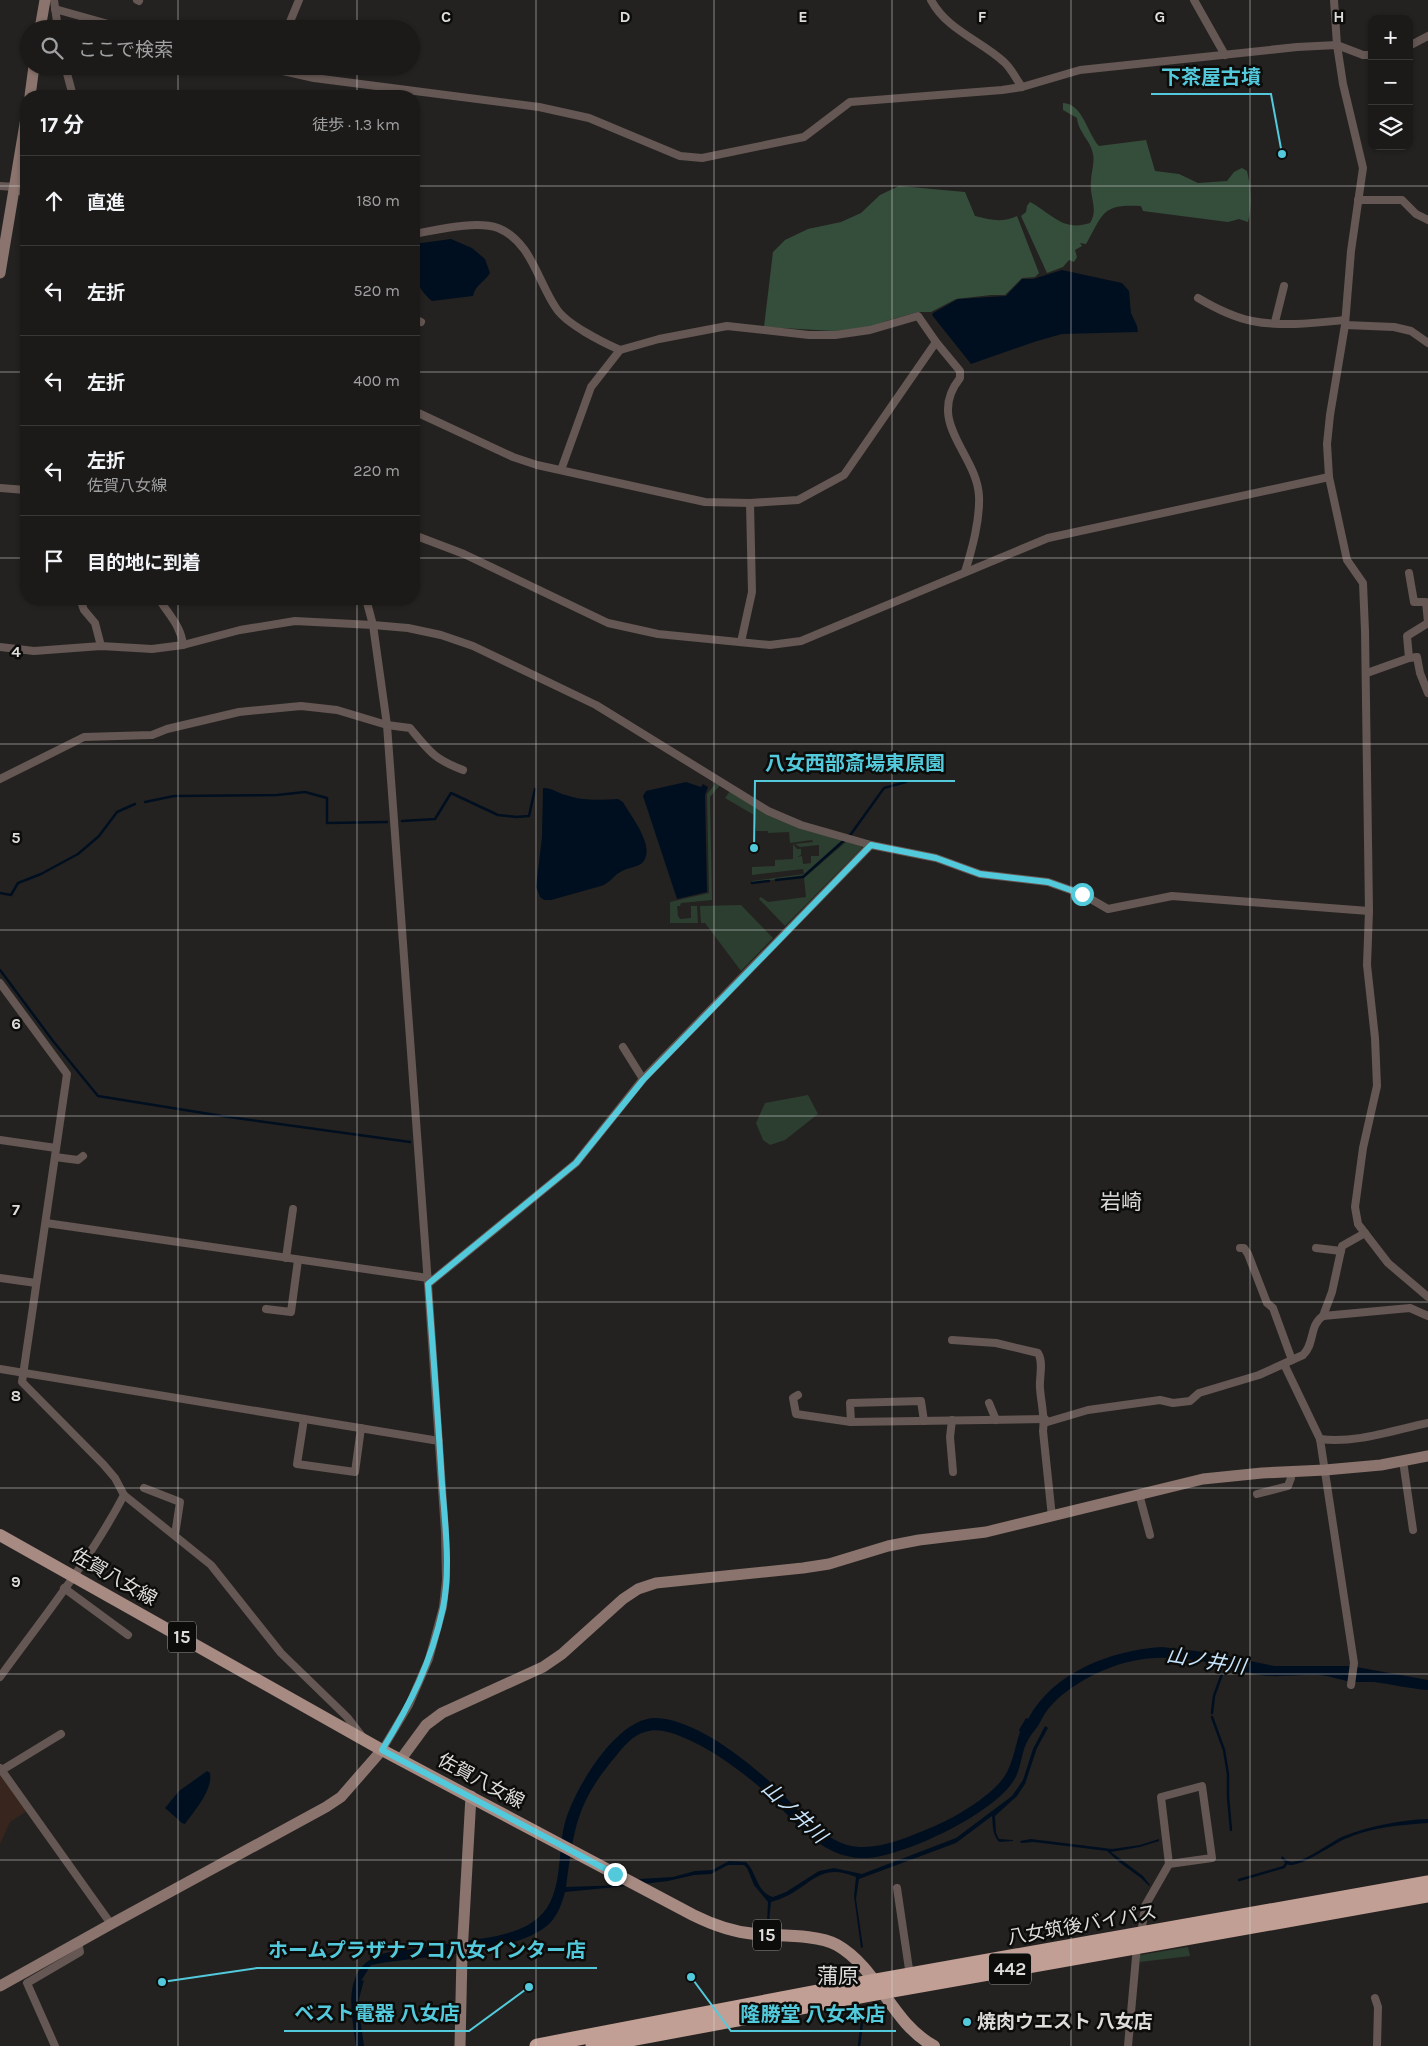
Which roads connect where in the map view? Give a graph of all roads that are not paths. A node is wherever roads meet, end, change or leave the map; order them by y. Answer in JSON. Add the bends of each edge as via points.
{"nodes":[{"id":1,"x":299,"y":0,"type":"edge"},
{"id":2,"x":931,"y":0,"type":"edge"},
{"id":3,"x":1194,"y":0,"type":"edge"},
{"id":4,"x":1334,"y":0,"type":"edge"},
{"id":5,"x":44,"y":1,"type":"edge"},
{"id":6,"x":55,"y":9,"type":"junction"},
{"id":7,"x":41,"y":20,"type":"edge"},
{"id":8,"x":57,"y":20,"type":"edge"},
{"id":9,"x":94,"y":20,"type":"edge"},
{"id":10,"x":291,"y":20,"type":"edge"},
{"id":11,"x":1428,"y":36,"type":"edge"},
{"id":12,"x":1413,"y":44,"type":"edge"},
{"id":13,"x":1337,"y":45,"type":"junction"},
{"id":14,"x":1368,"y":55,"type":"edge"},
{"id":15,"x":1225,"y":56,"type":"junction"},
{"id":16,"x":33,"y":75,"type":"edge"},
{"id":17,"x":67,"y":75,"type":"edge"},
{"id":18,"x":302,"y":75,"type":"edge"},
{"id":19,"x":1022,"y":87,"type":"junction"},
{"id":20,"x":31,"y":90,"type":"edge"},
{"id":21,"x":71,"y":90,"type":"edge"},
{"id":22,"x":404,"y":90,"type":"edge"},
{"id":23,"x":420,"y":92,"type":"edge"},
{"id":24,"x":0,"y":186,"type":"edge"},
{"id":25,"x":19,"y":190,"type":"edge"},
{"id":26,"x":1358,"y":200,"type":"junction"},
{"id":27,"x":5,"y":214,"type":"edge"},
{"id":28,"x":1428,"y":220,"type":"edge"},
{"id":29,"x":420,"y":233,"type":"edge"},
{"id":30,"x":0,"y":273,"type":"edge"},
{"id":31,"x":1284,"y":286,"type":"dead end"},
{"id":32,"x":1198,"y":298,"type":"dead end"},
{"id":33,"x":1275,"y":322,"type":"junction"},
{"id":34,"x":1345,"y":323,"type":"junction"},
{"id":35,"x":936,"y":342,"type":"junction"},
{"id":36,"x":1428,"y":343,"type":"edge"},
{"id":37,"x":620,"y":350,"type":"junction"},
{"id":38,"x":420,"y":414,"type":"edge"},
{"id":39,"x":561,"y":470,"type":"junction"},
{"id":40,"x":1329,"y":477,"type":"junction"},
{"id":41,"x":0,"y":488,"type":"edge"},
{"id":42,"x":20,"y":490,"type":"edge"},
{"id":43,"x":750,"y":503,"type":"junction"},
{"id":44,"x":420,"y":536,"type":"edge"},
{"id":45,"x":965,"y":572,"type":"junction"},
{"id":46,"x":1409,"y":573,"type":"dead end"},
{"id":47,"x":82,"y":605,"type":"edge"},
{"id":48,"x":163,"y":605,"type":"edge"},
{"id":49,"x":368,"y":605,"type":"edge"},
{"id":50,"x":1428,"y":623,"type":"edge"},
{"id":51,"x":373,"y":625,"type":"junction"},
{"id":52,"x":741,"y":642,"type":"junction"},
{"id":53,"x":183,"y":645,"type":"junction"},
{"id":54,"x":101,"y":646,"type":"junction"},
{"id":55,"x":0,"y":647,"type":"edge"},
{"id":56,"x":1410,"y":658,"type":"junction"},
{"id":57,"x":1367,"y":673,"type":"junction"},
{"id":58,"x":1425,"y":677,"type":"edge"},
{"id":59,"x":1428,"y":693,"type":"edge"},
{"id":60,"x":387,"y":726,"type":"junction"},
{"id":61,"x":463,"y":770,"type":"dead end"},
{"id":62,"x":0,"y":779,"type":"edge"},
{"id":63,"x":871,"y":845,"type":"junction"},
{"id":64,"x":1369,"y":911,"type":"junction"},
{"id":65,"x":0,"y":983,"type":"edge"},
{"id":66,"x":623,"y":1048,"type":"dead end"},
{"id":67,"x":643,"y":1080,"type":"junction"},
{"id":68,"x":0,"y":1140,"type":"edge"},
{"id":69,"x":56,"y":1152,"type":"junction"},
{"id":70,"x":83,"y":1156,"type":"dead end"},
{"id":71,"x":293,"y":1209,"type":"dead end"},
{"id":72,"x":46,"y":1224,"type":"junction"},
{"id":73,"x":1365,"y":1233,"type":"junction"},
{"id":74,"x":1240,"y":1248,"type":"dead end"},
{"id":75,"x":1316,"y":1248,"type":"dead end"},
{"id":76,"x":1341,"y":1251,"type":"junction"},
{"id":77,"x":286,"y":1258,"type":"junction"},
{"id":78,"x":298,"y":1260,"type":"junction"},
{"id":79,"x":0,"y":1278,"type":"edge"},
{"id":80,"x":428,"y":1281,"type":"junction"},
{"id":81,"x":36,"y":1283,"type":"junction"},
{"id":82,"x":1428,"y":1297,"type":"edge"},
{"id":83,"x":266,"y":1309,"type":"dead end"},
{"id":84,"x":1323,"y":1316,"type":"junction"},
{"id":85,"x":1428,"y":1316,"type":"edge"},
{"id":86,"x":952,"y":1340,"type":"dead end"},
{"id":87,"x":1292,"y":1360,"type":"junction"},
{"id":88,"x":1284,"y":1364,"type":"junction"},
{"id":89,"x":0,"y":1369,"type":"edge"},
{"id":90,"x":22,"y":1373,"type":"junction"},
{"id":91,"x":798,"y":1394,"type":"dead end"},
{"id":92,"x":989,"y":1403,"type":"dead end"},
{"id":93,"x":304,"y":1419,"type":"junction"},
{"id":94,"x":952,"y":1420,"type":"junction"},
{"id":95,"x":996,"y":1420,"type":"junction"},
{"id":96,"x":924,"y":1421,"type":"junction"},
{"id":97,"x":1044,"y":1421,"type":"junction"},
{"id":98,"x":851,"y":1422,"type":"junction"},
{"id":99,"x":1428,"y":1423,"type":"edge"},
{"id":100,"x":361,"y":1428,"type":"junction"},
{"id":101,"x":1320,"y":1439,"type":"junction"},
{"id":102,"x":439,"y":1441,"type":"junction"},
{"id":103,"x":1428,"y":1456,"type":"edge"},
{"id":104,"x":1404,"y":1461,"type":"junction"},
{"id":105,"x":1325,"y":1470,"type":"junction"},
{"id":106,"x":953,"y":1472,"type":"dead end"},
{"id":107,"x":1290,"y":1472,"type":"junction"},
{"id":108,"x":144,"y":1488,"type":"dead end"},
{"id":109,"x":1139,"y":1494,"type":"junction"},
{"id":110,"x":1257,"y":1494,"type":"dead end"},
{"id":111,"x":124,"y":1495,"type":"junction"},
{"id":112,"x":1052,"y":1517,"type":"junction"},
{"id":113,"x":1413,"y":1530,"type":"dead end"},
{"id":114,"x":0,"y":1535,"type":"edge"},
{"id":115,"x":175,"y":1535,"type":"junction"},
{"id":116,"x":1150,"y":1535,"type":"dead end"},
{"id":117,"x":74,"y":1575,"type":"junction"},
{"id":118,"x":64,"y":1588,"type":"junction"},
{"id":119,"x":128,"y":1635,"type":"dead end"},
{"id":120,"x":0,"y":1678,"type":"edge"},
{"id":121,"x":1351,"y":1684,"type":"dead end"},
{"id":122,"x":61,"y":1734,"type":"dead end"},
{"id":123,"x":364,"y":1739,"type":"junction"},
{"id":124,"x":382,"y":1750,"type":"junction"},
{"id":125,"x":401,"y":1759,"type":"junction"},
{"id":126,"x":1,"y":1769,"type":"edge"},
{"id":127,"x":471,"y":1796,"type":"junction"},
{"id":128,"x":1169,"y":1864,"type":"junction"},
{"id":129,"x":1428,"y":1883,"type":"edge"},
{"id":130,"x":897,"y":1888,"type":"dead end"},
{"id":131,"x":1428,"y":1895,"type":"edge"},
{"id":132,"x":110,"y":1924,"type":"junction"},
{"id":133,"x":1139,"y":1941,"type":"junction"},
{"id":134,"x":78,"y":1942,"type":"junction"},
{"id":135,"x":910,"y":1976,"type":"junction"},
{"id":136,"x":0,"y":1986,"type":"edge"},
{"id":137,"x":879,"y":1986,"type":"junction"},
{"id":138,"x":1375,"y":1998,"type":"dead end"},
{"id":139,"x":55,"y":2046,"type":"edge"},
{"id":140,"x":460,"y":2046,"type":"edge"},
{"id":141,"x":538,"y":2046,"type":"edge"},
{"id":142,"x":593,"y":2046,"type":"edge"},
{"id":143,"x":934,"y":2046,"type":"edge"},
{"id":144,"x":1128,"y":2046,"type":"edge"},
{"id":145,"x":1377,"y":2046,"type":"edge"}],
"edges":[{"from":1,"to":10,"type":"street"},
{"from":2,"to":19,"type":"street","via":[[936,10],[955,28],[1005,63]]},
{"from":3,"to":15,"type":"street"},
{"from":4,"to":13,"type":"street"},
{"from":5,"to":6,"type":"street"},
{"from":5,"to":7,"type":"street"},
{"from":6,"to":8,"type":"street"},
{"from":6,"to":9,"type":"street"},
{"from":11,"to":12,"type":"street"},
{"from":13,"to":14,"type":"street"},
{"from":13,"to":15,"type":"street"},
{"from":13,"to":26,"type":"street","via":[[1363,168]]},
{"from":15,"to":19,"type":"street","via":[[1080,70]]},
{"from":16,"to":20,"type":"street"},
{"from":17,"to":21,"type":"street"},
{"from":18,"to":22,"type":"street"},
{"from":19,"to":23,"type":"street","via":[[850,102],[804,137],[702,158],[680,156],[589,118]]},
{"from":24,"to":25,"type":"street"},
{"from":25,"to":27,"type":"street"},
{"from":26,"to":28,"type":"street","via":[[1402,200],[1416,214]]},
{"from":26,"to":34,"type":"street"},
{"from":27,"to":30,"type":"street"},
{"from":29,"to":37,"type":"street","via":[[476,225],[498,228],[515,239],[526,253],[556,309],[575,325]]},
{"from":31,"to":33,"type":"street"},
{"from":32,"to":33,"type":"street","via":[[1238,317]]},
{"from":33,"to":34,"type":"street"},
{"from":34,"to":36,"type":"street","via":[[1411,331]]},
{"from":34,"to":40,"type":"street","via":[[1330,415],[1327,444]]},
{"from":35,"to":37,"type":"street","via":[[918,316],[870,330],[835,335],[809,336],[727,326]]},
{"from":35,"to":43,"type":"street","via":[[844,475],[798,500]]},
{"from":35,"to":45,"type":"street","via":[[960,371],[960,378],[948,401],[950,422],[975,478],[979,496]]},
{"from":37,"to":39,"type":"street","via":[[591,388]]},
{"from":38,"to":39,"type":"street","via":[[513,458]]},
{"from":39,"to":43,"type":"street","via":[[705,502]]},
{"from":40,"to":45,"type":"street","via":[[1048,538]]},
{"from":40,"to":57,"type":"street","via":[[1347,560],[1363,583]]},
{"from":41,"to":42,"type":"street"},
{"from":43,"to":52,"type":"street","via":[[752,592]]},
{"from":44,"to":52,"type":"street","via":[[608,623],[658,634]]},
{"from":45,"to":52,"type":"street","via":[[801,641],[770,645]]},
{"from":46,"to":50,"type":"street","via":[[1414,602],[1426,602]]},
{"from":47,"to":54,"type":"street","via":[[95,623]]},
{"from":48,"to":53,"type":"street","via":[[182,634]]},
{"from":49,"to":51,"type":"street"},
{"from":50,"to":56,"type":"street","via":[[1407,636]]},
{"from":51,"to":53,"type":"street","via":[[295,621],[240,630]]},
{"from":51,"to":60,"type":"street"},
{"from":51,"to":63,"type":"street","via":[[408,628],[473,646],[634,726],[768,811],[801,825]]},
{"from":53,"to":54,"type":"street","via":[[152,649]]},
{"from":54,"to":55,"type":"street","via":[[34,651]]},
{"from":56,"to":57,"type":"street"},
{"from":56,"to":58,"type":"street","via":[[1417,657]]},
{"from":57,"to":64,"type":"street"},
{"from":58,"to":59,"type":"street"},
{"from":60,"to":61,"type":"street","via":[[410,728],[435,757]]},
{"from":60,"to":62,"type":"street","via":[[336,710],[301,706],[239,712],[152,735],[84,737]]},
{"from":60,"to":80,"type":"street"},
{"from":63,"to":64,"type":"street","via":[[936,858],[980,874],[1048,882],[1082,894],[1108,910],[1172,896]]},
{"from":63,"to":67,"type":"street"},
{"from":64,"to":73,"type":"street","via":[[1367,965],[1377,1086],[1360,1164],[1355,1208],[1358,1224]]},
{"from":65,"to":69,"type":"street","via":[[67,1074]]},
{"from":66,"to":67,"type":"street"},
{"from":67,"to":80,"type":"street","via":[[576,1163]]},
{"from":68,"to":69,"type":"street"},
{"from":69,"to":70,"type":"street","via":[[78,1160]]},
{"from":69,"to":72,"type":"street"},
{"from":71,"to":77,"type":"street"},
{"from":72,"to":77,"type":"street"},
{"from":72,"to":81,"type":"street"},
{"from":73,"to":76,"type":"street","via":[[1342,1246]]},
{"from":73,"to":82,"type":"street","via":[[1388,1263]]},
{"from":74,"to":87,"type":"street","via":[[1248,1254]]},
{"from":75,"to":76,"type":"street"},
{"from":76,"to":84,"type":"street"},
{"from":77,"to":78,"type":"street"},
{"from":78,"to":80,"type":"street"},
{"from":78,"to":83,"type":"street","via":[[290,1312]]},
{"from":79,"to":81,"type":"street"},
{"from":80,"to":102,"type":"street"},
{"from":81,"to":90,"type":"street"},
{"from":84,"to":85,"type":"street","via":[[1410,1308]]},
{"from":84,"to":87,"type":"street","via":[[1315,1325],[1308,1350]]},
{"from":86,"to":97,"type":"street","via":[[996,1343],[1038,1353],[1041,1358]]},
{"from":87,"to":88,"type":"street"},
{"from":88,"to":97,"type":"street","via":[[1199,1393],[1190,1401],[1173,1403],[1160,1400],[1088,1410]]},
{"from":88,"to":101,"type":"street"},
{"from":89,"to":90,"type":"street"},
{"from":90,"to":93,"type":"street"},
{"from":90,"to":111,"type":"street","via":[[22,1382],[103,1464]]},
{"from":91,"to":98,"type":"street","via":[[793,1398],[796,1414]]},
{"from":92,"to":95,"type":"street"},
{"from":93,"to":100,"type":"street"},
{"from":93,"to":100,"type":"street","via":[[298,1464],[355,1472]]},
{"from":94,"to":95,"type":"street"},
{"from":94,"to":96,"type":"street"},
{"from":94,"to":106,"type":"street"},
{"from":95,"to":97,"type":"street"},
{"from":96,"to":98,"type":"street"},
{"from":96,"to":98,"type":"street","via":[[921,1401],[850,1403]]},
{"from":97,"to":112,"type":"street"},
{"from":99,"to":101,"type":"street","via":[[1360,1437],[1333,1441]]},
{"from":100,"to":102,"type":"street"},
{"from":101,"to":105,"type":"street"},
{"from":102,"to":124,"type":"street","via":[[445,1534],[443,1607],[426,1667],[409,1706]]},
{"from":103,"to":104,"type":"street"},
{"from":104,"to":105,"type":"street"},
{"from":104,"to":113,"type":"street"},
{"from":105,"to":107,"type":"street"},
{"from":105,"to":121,"type":"street","via":[[1354,1663]]},
{"from":107,"to":109,"type":"street","via":[[1203,1479]]},
{"from":107,"to":110,"type":"street","via":[[1288,1486]]},
{"from":108,"to":115,"type":"street","via":[[180,1502]]},
{"from":109,"to":112,"type":"street"},
{"from":109,"to":116,"type":"street"},
{"from":111,"to":115,"type":"street"},
{"from":111,"to":117,"type":"street","via":[[112,1519]]},
{"from":112,"to":125,"type":"street","via":[[986,1532],[903,1543],[829,1564],[656,1582],[638,1588],[543,1668],[442,1713],[426,1724]]},
{"from":114,"to":117,"type":"main road","name":"佐賀八女線","number":"15"},
{"from":115,"to":123,"type":"street","via":[[211,1565],[282,1653],[347,1717]]},
{"from":117,"to":118,"type":"street"},
{"from":117,"to":123,"type":"main road","name":"佐賀八女線","number":"15"},
{"from":118,"to":119,"type":"street"},
{"from":118,"to":120,"type":"street"},
{"from":122,"to":126,"type":"street"},
{"from":123,"to":124,"type":"main road","name":"佐賀八女線","number":"15"},
{"from":124,"to":125,"type":"main road","name":"佐賀八女線","number":"15"},
{"from":124,"to":132,"type":"street","via":[[341,1797],[326,1807]]},
{"from":125,"to":127,"type":"main road","name":"佐賀八女線","number":"15"},
{"from":126,"to":132,"type":"street"},
{"from":127,"to":137,"type":"main road","name":"佐賀八女線","number":"15","via":[[714,1925],[752,1934],[818,1939],[835,1944],[854,1956]]},
{"from":127,"to":140,"type":"street"},
{"from":128,"to":128,"type":"street","via":[[1160,1797],[1202,1786],[1212,1858]]},
{"from":128,"to":133,"type":"street","via":[[1145,1906]]},
{"from":129,"to":133,"type":"highway","name":"八女筑後バイパス","number":"442"},
{"from":130,"to":135,"type":"street"},
{"from":131,"to":133,"type":"highway","name":"八女筑後バイパス","number":"442"},
{"from":132,"to":134,"type":"street"},
{"from":133,"to":135,"type":"highway","name":"八女筑後バイパス","number":"442"},
{"from":133,"to":137,"type":"highway","name":"八女筑後バイパス","number":"442"},
{"from":133,"to":144,"type":"street"},
{"from":134,"to":136,"type":"street"},
{"from":134,"to":139,"type":"street","via":[[80,1952],[27,1983]]},
{"from":135,"to":137,"type":"highway","name":"八女筑後バイパス","number":"442"},
{"from":137,"to":141,"type":"highway","name":"八女筑後バイパス","number":"442"},
{"from":137,"to":142,"type":"highway","name":"八女筑後バイパス","number":"442"},
{"from":137,"to":143,"type":"main road","name":"佐賀八女線","number":"15","via":[[894,2010]]},
{"from":138,"to":145,"type":"street","via":[[1378,2008]]}]}
